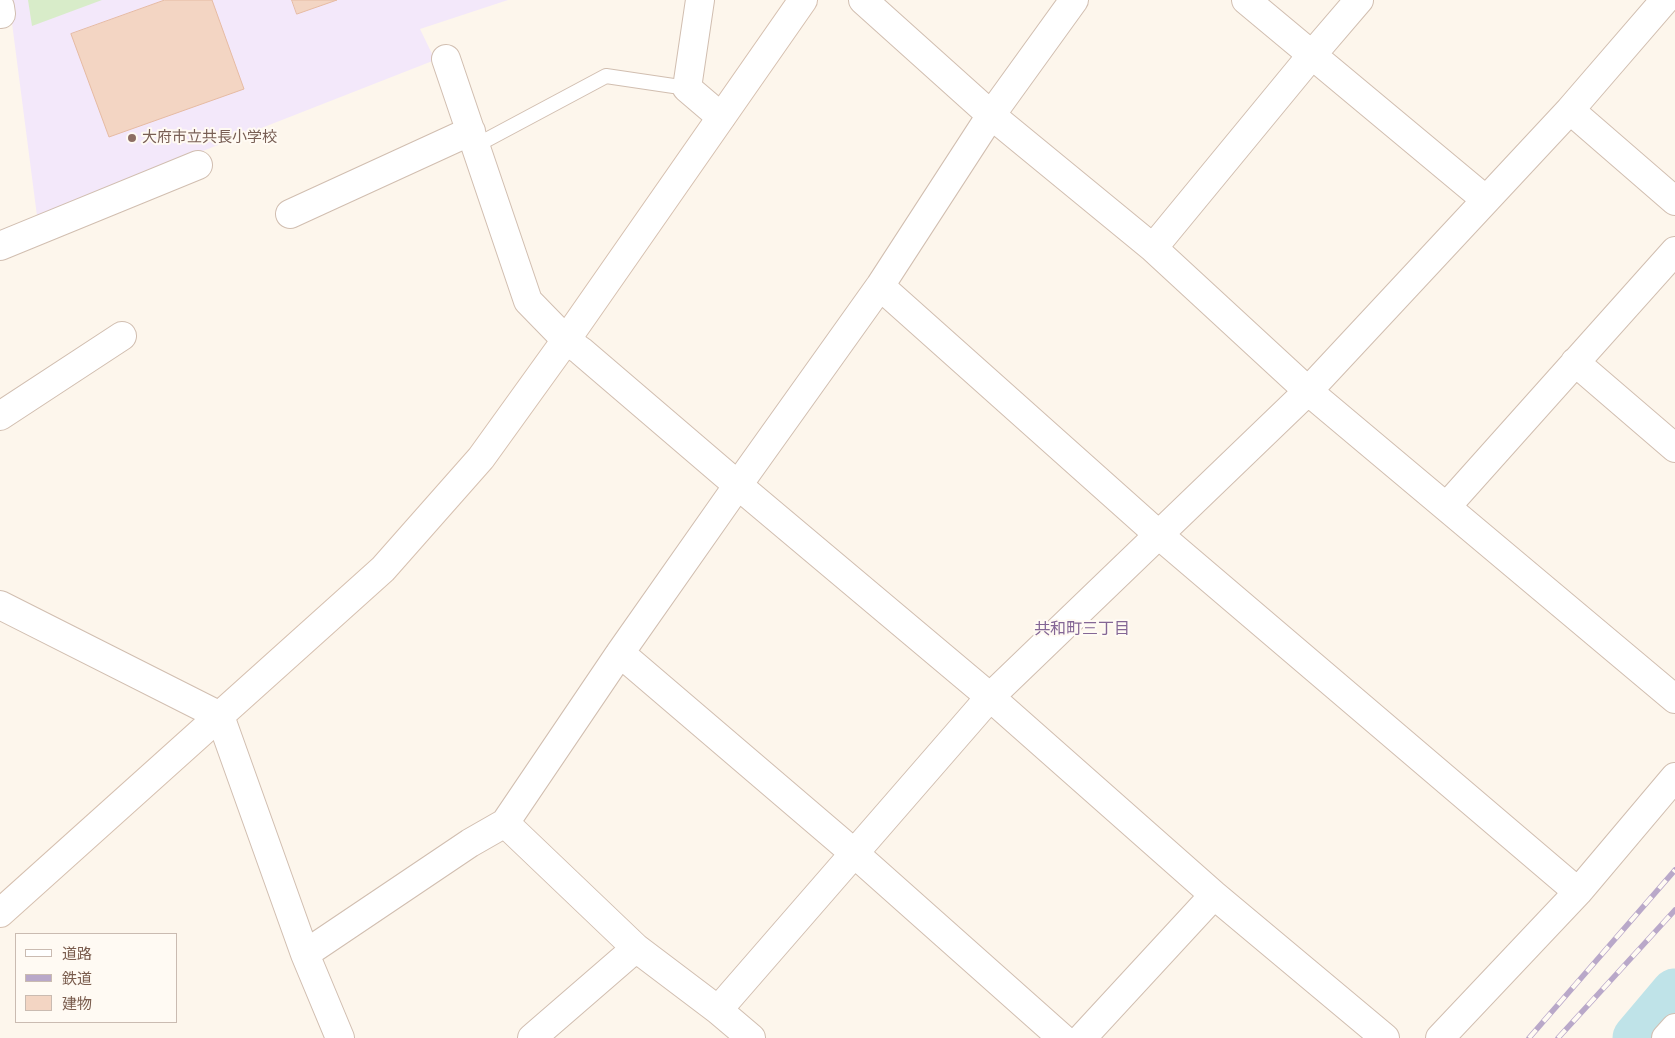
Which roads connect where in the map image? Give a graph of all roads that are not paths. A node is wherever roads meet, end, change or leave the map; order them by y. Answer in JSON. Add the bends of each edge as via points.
{"nodes":[{"id":1,"x":700,"y":0,"type":"edge"},
{"id":2,"x":803,"y":0,"type":"edge"},
{"id":3,"x":863,"y":0,"type":"edge"},
{"id":4,"x":1074,"y":0,"type":"edge"},
{"id":5,"x":1246,"y":0,"type":"edge"},
{"id":6,"x":1359,"y":0,"type":"edge"},
{"id":7,"x":1665,"y":0,"type":"edge"},
{"id":8,"x":1311,"y":56,"type":"junction"},
{"id":9,"x":446,"y":59,"type":"dead end"},
{"id":10,"x":688,"y":88,"type":"junction"},
{"id":11,"x":1570,"y":110,"type":"junction"},
{"id":12,"x":991,"y":115,"type":"junction"},
{"id":13,"x":721,"y":117,"type":"junction"},
{"id":14,"x":473,"y":138,"type":"junction"},
{"id":15,"x":198,"y":165,"type":"dead end"},
{"id":16,"x":1486,"y":200,"type":"junction"},
{"id":17,"x":1675,"y":201,"type":"edge"},
{"id":18,"x":290,"y":214,"type":"dead end"},
{"id":19,"x":0,"y":246,"type":"edge"},
{"id":20,"x":1154,"y":248,"type":"junction"},
{"id":21,"x":1675,"y":251,"type":"edge"},
{"id":22,"x":880,"y":286,"type":"junction"},
{"id":23,"x":122,"y":336,"type":"dead end"},
{"id":24,"x":566,"y":340,"type":"junction"},
{"id":25,"x":1576,"y":362,"type":"junction"},
{"id":26,"x":1308,"y":391,"type":"junction"},
{"id":27,"x":0,"y":416,"type":"edge"},
{"id":28,"x":1675,"y":448,"type":"edge"},
{"id":29,"x":738,"y":485,"type":"junction"},
{"id":30,"x":1447,"y":506,"type":"junction"},
{"id":31,"x":1159,"y":535,"type":"junction"},
{"id":32,"x":0,"y":605,"type":"edge"},
{"id":33,"x":620,"y":653,"type":"junction"},
{"id":34,"x":990,"y":697,"type":"junction"},
{"id":35,"x":1675,"y":699,"type":"edge"},
{"id":36,"x":220,"y":716,"type":"junction"},
{"id":37,"x":1675,"y":777,"type":"edge"},
{"id":38,"x":505,"y":822,"type":"junction"},
{"id":39,"x":854,"y":853,"type":"junction"},
{"id":40,"x":1578,"y":892,"type":"junction"},
{"id":41,"x":1214,"y":894,"type":"junction"},
{"id":42,"x":0,"y":913,"type":"edge"},
{"id":43,"x":636,"y":948,"type":"junction"},
{"id":44,"x":305,"y":954,"type":"junction"},
{"id":45,"x":718,"y":1010,"type":"junction"},
{"id":46,"x":1675,"y":1028,"type":"edge"},
{"id":47,"x":340,"y":1038,"type":"edge"},
{"id":48,"x":532,"y":1038,"type":"edge"},
{"id":49,"x":751,"y":1038,"type":"edge"},
{"id":50,"x":1062,"y":1038,"type":"edge"},
{"id":51,"x":1082,"y":1038,"type":"edge"},
{"id":52,"x":1385,"y":1038,"type":"edge"},
{"id":53,"x":1440,"y":1038,"type":"edge"},
{"id":54,"x":1666,"y":1038,"type":"edge"}],
"edges":[{"from":1,"to":10,"type":"street"},
{"from":2,"to":13,"type":"street"},
{"from":3,"to":12,"type":"street"},
{"from":4,"to":12,"type":"street"},
{"from":5,"to":8,"type":"street"},
{"from":6,"to":8,"type":"street"},
{"from":7,"to":11,"type":"street"},
{"from":8,"to":16,"type":"street"},
{"from":8,"to":20,"type":"street"},
{"from":9,"to":14,"type":"street"},
{"from":10,"to":13,"type":"street"},
{"from":10,"to":14,"type":"lane","via":[[606,76]]},
{"from":11,"to":16,"type":"street"},
{"from":11,"to":17,"type":"street"},
{"from":12,"to":20,"type":"street"},
{"from":12,"to":22,"type":"street"},
{"from":13,"to":24,"type":"street"},
{"from":14,"to":18,"type":"street"},
{"from":14,"to":24,"type":"street","via":[[528,301]]},
{"from":15,"to":19,"type":"street"},
{"from":16,"to":26,"type":"street"},
{"from":20,"to":26,"type":"street"},
{"from":21,"to":25,"type":"street"},
{"from":22,"to":29,"type":"street"},
{"from":22,"to":31,"type":"street"},
{"from":23,"to":27,"type":"street"},
{"from":24,"to":29,"type":"street"},
{"from":24,"to":36,"type":"street","via":[[481,458],[383,569]]},
{"from":25,"to":28,"type":"street"},
{"from":25,"to":30,"type":"street"},
{"from":26,"to":30,"type":"street"},
{"from":26,"to":31,"type":"street"},
{"from":29,"to":33,"type":"street"},
{"from":29,"to":34,"type":"street"},
{"from":30,"to":35,"type":"street"},
{"from":31,"to":34,"type":"street"},
{"from":31,"to":40,"type":"street"},
{"from":32,"to":36,"type":"street"},
{"from":33,"to":38,"type":"street"},
{"from":33,"to":39,"type":"street"},
{"from":34,"to":39,"type":"street"},
{"from":34,"to":41,"type":"street"},
{"from":36,"to":42,"type":"street"},
{"from":36,"to":44,"type":"street"},
{"from":37,"to":40,"type":"street"},
{"from":38,"to":43,"type":"street"},
{"from":38,"to":44,"type":"street"},
{"from":39,"to":45,"type":"street"},
{"from":39,"to":50,"type":"street"},
{"from":40,"to":53,"type":"street"},
{"from":41,"to":51,"type":"street"},
{"from":41,"to":52,"type":"street"},
{"from":43,"to":45,"type":"street"},
{"from":43,"to":48,"type":"street"},
{"from":44,"to":47,"type":"street"},
{"from":45,"to":49,"type":"street"},
{"from":46,"to":54,"type":"street"}]}
